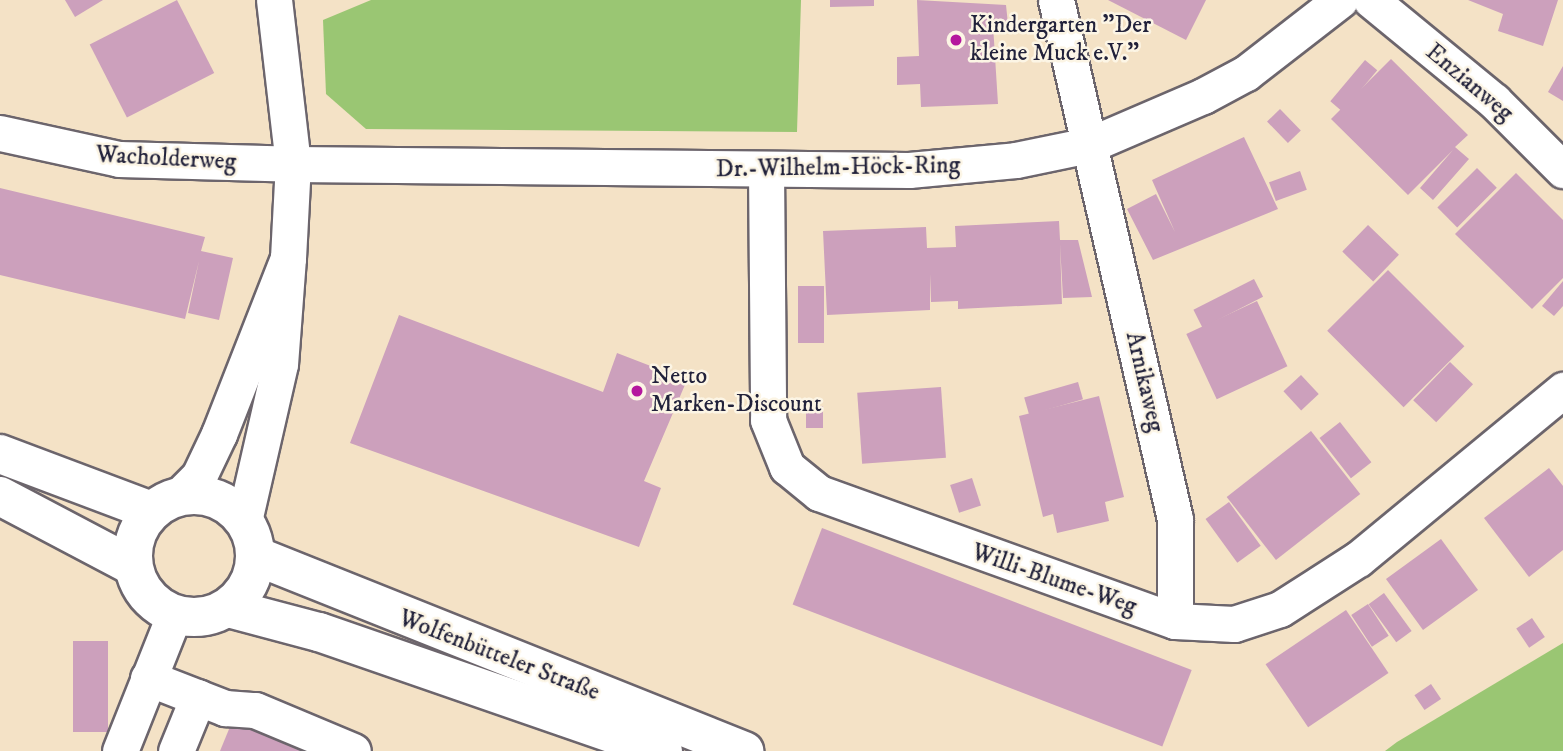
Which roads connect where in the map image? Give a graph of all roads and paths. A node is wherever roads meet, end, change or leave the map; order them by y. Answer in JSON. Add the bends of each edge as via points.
{"nodes":[{"id":1,"x":252,"y":0,"type":"edge"},
{"id":2,"x":274,"y":0,"type":"edge"},
{"id":3,"x":1056,"y":0,"type":"edge"},
{"id":4,"x":1340,"y":0,"type":"edge"},
{"id":5,"x":1371,"y":0,"type":"edge"},
{"id":6,"x":283,"y":72,"type":"junction"},
{"id":7,"x":0,"y":133,"type":"edge"},
{"id":8,"x":1088,"y":145,"type":"junction"},
{"id":9,"x":293,"y":164,"type":"junction"},
{"id":10,"x":766,"y":169,"type":"junction"},
{"id":11,"x":1563,"y":170,"type":"edge"},
{"id":12,"x":288,"y":258,"type":"junction"},
{"id":13,"x":1563,"y":390,"type":"edge"},
{"id":14,"x":0,"y":454,"type":"edge"},
{"id":15,"x":0,"y":496,"type":"edge"},
{"id":16,"x":165,"y":504,"type":"junction"},
{"id":17,"x":250,"y":538,"type":"junction"},
{"id":18,"x":133,"y":566,"type":"junction"},
{"id":19,"x":228,"y":608,"type":"junction"},
{"id":20,"x":174,"y":615,"type":"junction"},
{"id":21,"x":1175,"y":621,"type":"junction"},
{"id":22,"x":148,"y":678,"type":"junction"},
{"id":23,"x":198,"y":697,"type":"junction"},
{"id":24,"x":120,"y":751,"type":"edge"},
{"id":25,"x":176,"y":751,"type":"edge"},
{"id":26,"x":353,"y":751,"type":"edge"},
{"id":27,"x":663,"y":751,"type":"edge"},
{"id":28,"x":744,"y":751,"type":"edge"}],
"edges":[{"from":1,"to":6,"type":"street"},
{"from":2,"to":6,"type":"street"},
{"from":3,"to":8,"type":"street","name":"Arnikaweg"},
{"from":4,"to":8,"type":"street","name":"Dr.-Wilhelm-Höck-Ring","via":[[1246,73]]},
{"from":5,"to":11,"type":"street","name":"Enzianweg","via":[[1494,101]]},
{"from":6,"to":9,"type":"street"},
{"from":7,"to":9,"type":"street","name":"Wacholderweg","via":[[119,159]]},
{"from":8,"to":10,"type":"street","name":"Dr.-Wilhelm-Höck-Ring","via":[[964,167]]},
{"from":8,"to":21,"type":"street","name":"Arnikaweg","via":[[1175,519]]},
{"from":9,"to":10,"type":"street","name":"Dr.-Wilhelm-Höck-Ring"},
{"from":9,"to":12,"type":"street"},
{"from":10,"to":21,"type":"street","name":"Willi-Blume-Weg","via":[[768,420],[786,467],[819,493]]},
{"from":12,"to":16,"type":"street","via":[[200,476]]},
{"from":12,"to":17,"type":"street","via":[[280,364]]},
{"from":13,"to":21,"type":"street","name":"Willi-Blume-Weg","via":[[1378,543],[1280,609],[1234,624]]},
{"from":14,"to":16,"type":"street","name":"Wolfenbütteler Straße"},
{"from":15,"to":18,"type":"street"},
{"from":16,"to":17,"type":"street","name":"Wolfenbütteler Straße","via":[[221,501]]},
{"from":16,"to":18,"type":"street","via":[[136,537]]},
{"from":17,"to":19,"type":"street","via":[[248,586]]},
{"from":17,"to":28,"type":"street","name":"Wolfenbütteler Straße"},
{"from":18,"to":20,"type":"street","via":[[148,596]]},
{"from":19,"to":20,"type":"street","name":"Wolfenbütteler Straße","via":[[207,616]]},
{"from":19,"to":27,"type":"street","name":"Wolfenbütteler Straße","via":[[318,632]]},
{"from":20,"to":22,"type":"street"},
{"from":22,"to":23,"type":"street"},
{"from":22,"to":24,"type":"street"},
{"from":23,"to":25,"type":"street"},
{"from":23,"to":26,"type":"street","via":[[255,710]]}]}
